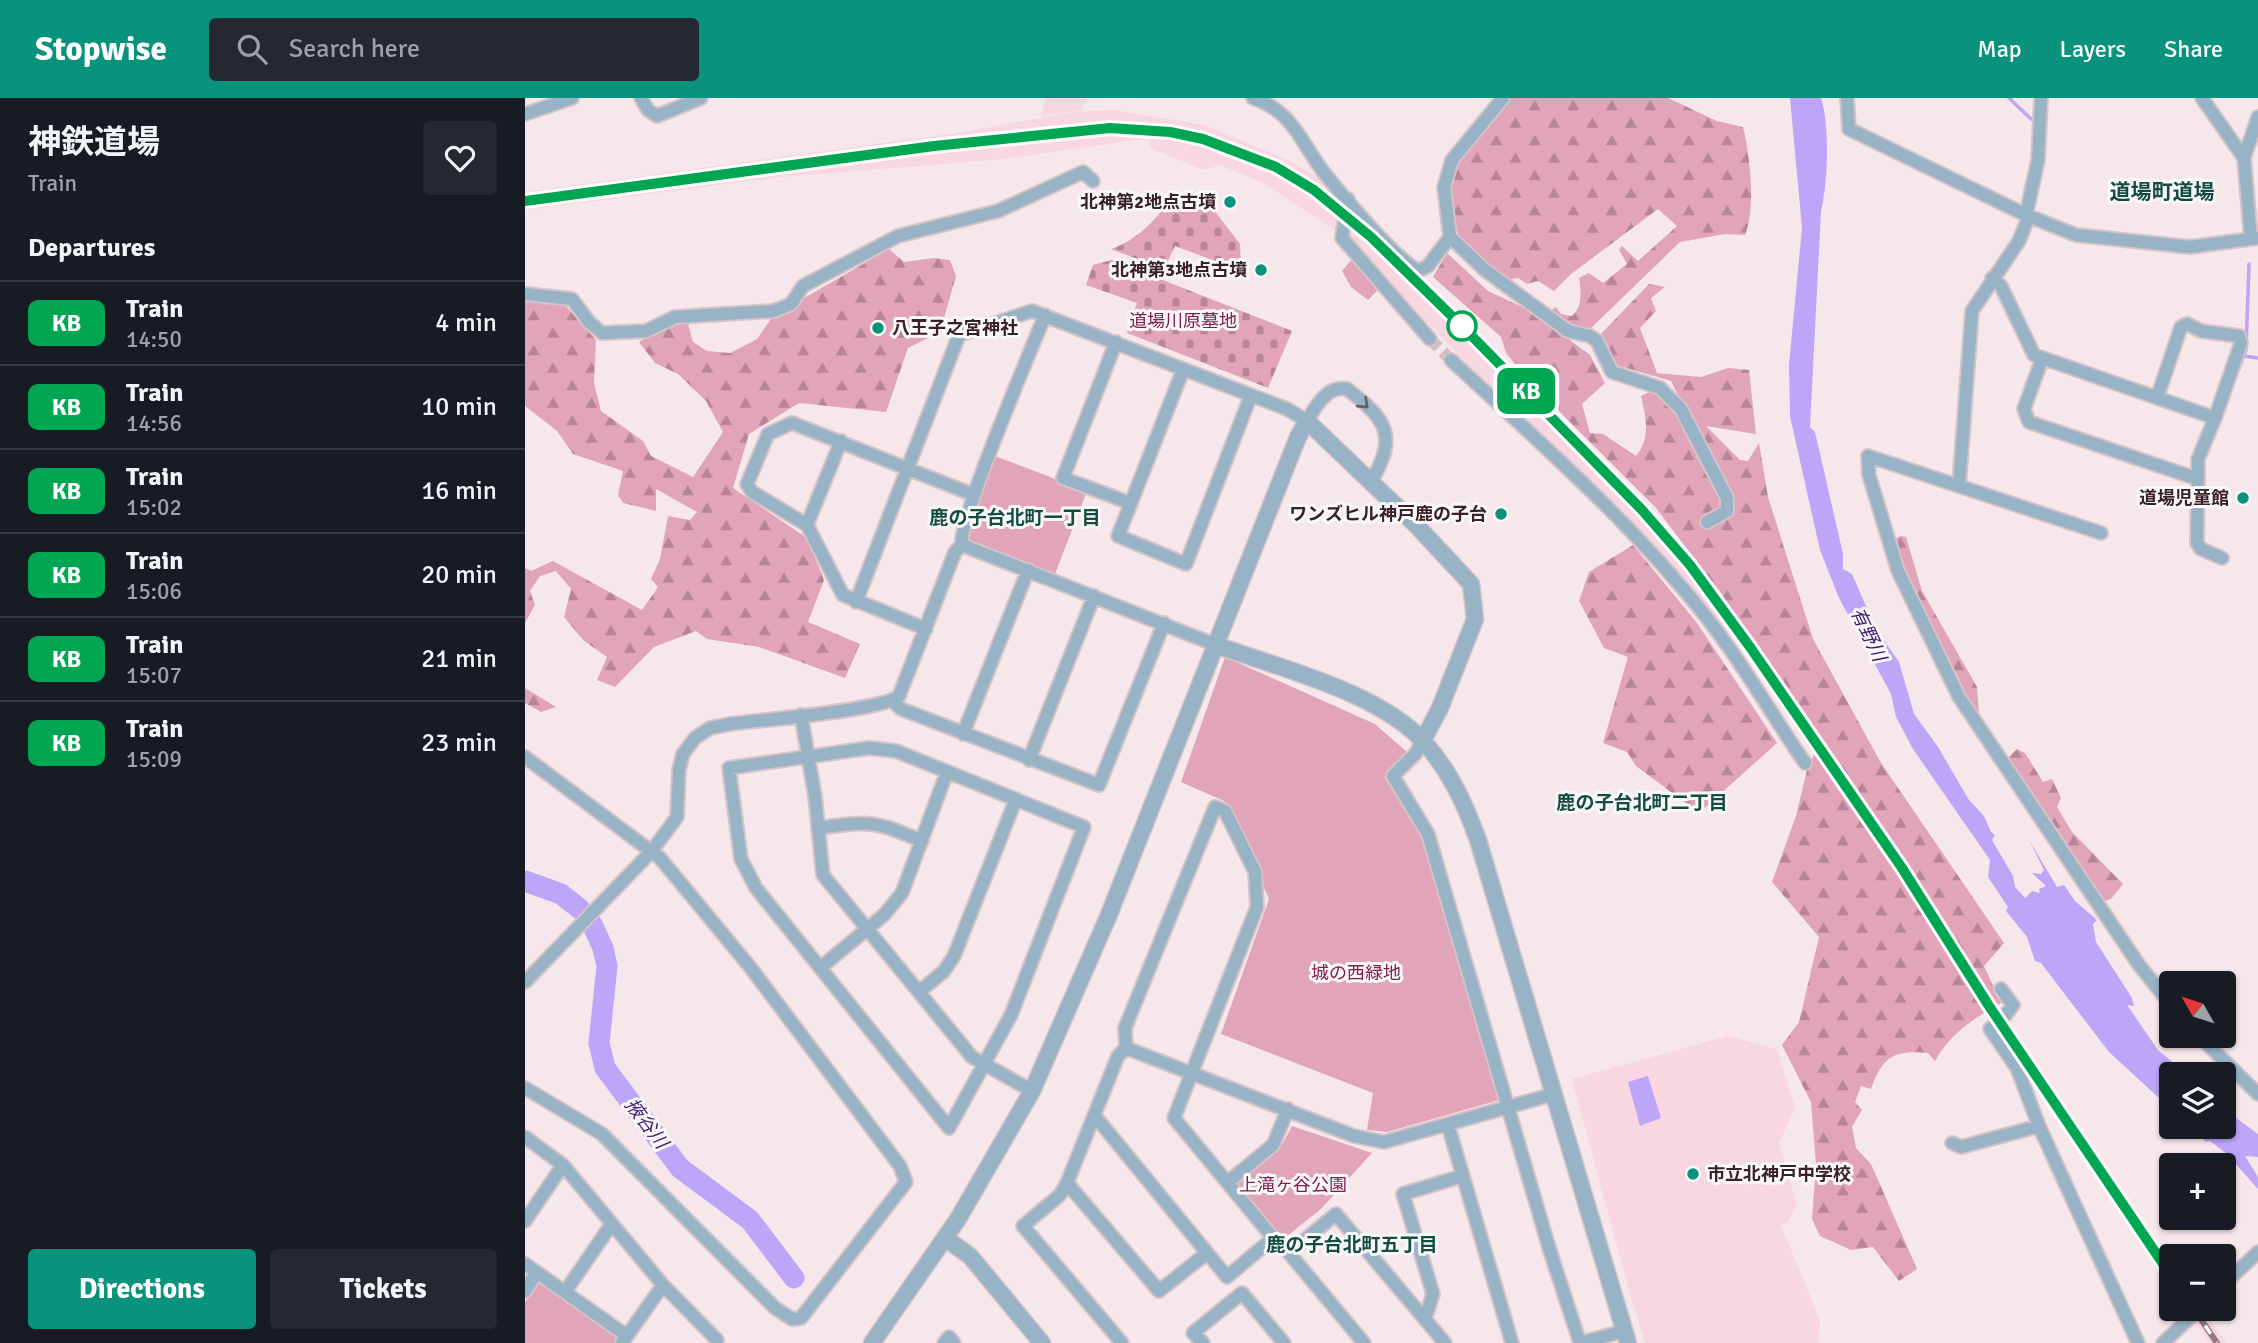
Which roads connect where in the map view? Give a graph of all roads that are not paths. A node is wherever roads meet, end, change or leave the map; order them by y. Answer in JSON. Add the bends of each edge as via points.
{"nodes":[{"id":1,"x":572,"y":98,"type":"edge"},
{"id":2,"x":641,"y":98,"type":"edge"},
{"id":3,"x":701,"y":98,"type":"edge"},
{"id":4,"x":1253,"y":98,"type":"edge"},
{"id":5,"x":1503,"y":98,"type":"edge"},
{"id":6,"x":1847,"y":98,"type":"edge"},
{"id":7,"x":2041,"y":98,"type":"edge"},
{"id":8,"x":2201,"y":98,"type":"edge"},
{"id":9,"x":525,"y":114,"type":"edge"},
{"id":10,"x":2258,"y":117,"type":"edge"},
{"id":11,"x":2244,"y":158,"type":"junction"},
{"id":12,"x":1093,"y":181,"type":"dead end"},
{"id":13,"x":1348,"y":200,"type":"junction"},
{"id":14,"x":2026,"y":215,"type":"junction"},
{"id":15,"x":1450,"y":237,"type":"junction"},
{"id":16,"x":2255,"y":239,"type":"edge"},
{"id":17,"x":1992,"y":278,"type":"junction"},
{"id":18,"x":525,"y":294,"type":"edge"},
{"id":19,"x":1045,"y":315,"type":"junction"},
{"id":20,"x":1430,"y":339,"type":"tunnel mouth"},
{"id":21,"x":1116,"y":342,"type":"junction"},
{"id":22,"x":2042,"y":359,"type":"junction"},
{"id":23,"x":1451,"y":360,"type":"tunnel mouth"},
{"id":24,"x":1183,"y":370,"type":"junction"},
{"id":25,"x":1251,"y":396,"type":"junction"},
{"id":26,"x":2157,"y":398,"type":"junction"},
{"id":27,"x":2215,"y":418,"type":"junction"},
{"id":28,"x":1307,"y":421,"type":"junction"},
{"id":29,"x":841,"y":441,"type":"junction"},
{"id":30,"x":909,"y":469,"type":"junction"},
{"id":31,"x":2198,"y":479,"type":"junction"},
{"id":32,"x":1371,"y":482,"type":"junction"},
{"id":33,"x":1959,"y":486,"type":"junction"},
{"id":34,"x":974,"y":495,"type":"junction"},
{"id":35,"x":1131,"y":503,"type":"junction"},
{"id":36,"x":1707,"y":522,"type":"dead end"},
{"id":37,"x":807,"y":525,"type":"junction"},
{"id":38,"x":2101,"y":533,"type":"dead end"},
{"id":39,"x":963,"y":545,"type":"junction"},
{"id":40,"x":2222,"y":558,"type":"dead end"},
{"id":41,"x":1028,"y":570,"type":"junction"},
{"id":42,"x":1094,"y":596,"type":"junction"},
{"id":43,"x":856,"y":602,"type":"junction"},
{"id":44,"x":1164,"y":624,"type":"junction"},
{"id":45,"x":926,"y":629,"type":"junction"},
{"id":46,"x":1216,"y":645,"type":"junction"},
{"id":47,"x":893,"y":701,"type":"junction"},
{"id":48,"x":801,"y":715,"type":"junction"},
{"id":49,"x":963,"y":734,"type":"junction"},
{"id":50,"x":1423,"y":740,"type":"junction"},
{"id":51,"x":525,"y":757,"type":"edge"},
{"id":52,"x":808,"y":757,"type":"junction"},
{"id":53,"x":1030,"y":760,"type":"junction"},
{"id":54,"x":1805,"y":764,"type":"dead end"},
{"id":55,"x":947,"y":772,"type":"junction"},
{"id":56,"x":1016,"y":799,"type":"junction"},
{"id":57,"x":818,"y":828,"type":"junction"},
{"id":58,"x":922,"y":841,"type":"junction"},
{"id":59,"x":651,"y":852,"type":"junction"},
{"id":60,"x":867,"y":928,"type":"junction"},
{"id":61,"x":820,"y":968,"type":"junction"},
{"id":62,"x":525,"y":982,"type":"edge"},
{"id":63,"x":2001,"y":989,"type":"dead end"},
{"id":64,"x":2159,"y":990,"type":"edge"},
{"id":65,"x":919,"y":992,"type":"junction"},
{"id":66,"x":1126,"y":1048,"type":"junction"},
{"id":67,"x":2211,"y":1048,"type":"edge"},
{"id":68,"x":985,"y":1065,"type":"junction"},
{"id":69,"x":1192,"y":1071,"type":"junction"},
{"id":70,"x":525,"y":1088,"type":"edge"},
{"id":71,"x":1032,"y":1091,"type":"junction"},
{"id":72,"x":1554,"y":1094,"type":"junction"},
{"id":73,"x":2258,"y":1094,"type":"edge"},
{"id":74,"x":1509,"y":1106,"type":"junction"},
{"id":75,"x":1288,"y":1109,"type":"junction"},
{"id":76,"x":1095,"y":1116,"type":"junction"},
{"id":77,"x":1448,"y":1125,"type":"junction"},
{"id":78,"x":2039,"y":1126,"type":"junction"},
{"id":79,"x":525,"y":1137,"type":"edge"},
{"id":80,"x":1952,"y":1143,"type":"dead end"},
{"id":81,"x":563,"y":1165,"type":"junction"},
{"id":82,"x":1462,"y":1176,"type":"junction"},
{"id":83,"x":1228,"y":1182,"type":"junction"},
{"id":84,"x":1067,"y":1183,"type":"junction"},
{"id":85,"x":525,"y":1221,"type":"edge"},
{"id":86,"x":611,"y":1225,"type":"junction"},
{"id":87,"x":945,"y":1238,"type":"junction"},
{"id":88,"x":2258,"y":1252,"type":"edge"},
{"id":89,"x":1207,"y":1253,"type":"junction"},
{"id":90,"x":525,"y":1264,"type":"edge"},
{"id":91,"x":537,"y":1272,"type":"junction"},
{"id":92,"x":2236,"y":1273,"type":"edge"},
{"id":93,"x":663,"y":1285,"type":"junction"},
{"id":94,"x":525,"y":1291,"type":"edge"},
{"id":95,"x":565,"y":1292,"type":"junction"},
{"id":96,"x":1425,"y":1319,"type":"junction"},
{"id":97,"x":2186,"y":1321,"type":"edge"},
{"id":98,"x":1626,"y":1337,"type":"edge"},
{"id":99,"x":625,"y":1339,"type":"edge"},
{"id":100,"x":717,"y":1342,"type":"edge"},
{"id":101,"x":872,"y":1343,"type":"edge"},
{"id":102,"x":944,"y":1343,"type":"edge"},
{"id":103,"x":954,"y":1343,"type":"edge"},
{"id":104,"x":1042,"y":1343,"type":"edge"},
{"id":105,"x":1122,"y":1343,"type":"edge"},
{"id":106,"x":1203,"y":1343,"type":"edge"},
{"id":107,"x":1284,"y":1343,"type":"edge"},
{"id":108,"x":1364,"y":1343,"type":"edge"},
{"id":109,"x":1445,"y":1343,"type":"edge"},
{"id":110,"x":1512,"y":1343,"type":"edge"},
{"id":111,"x":1580,"y":1343,"type":"edge"},
{"id":112,"x":2138,"y":1343,"type":"edge"},
{"id":113,"x":2163,"y":1343,"type":"edge"}],
"edges":[{"from":1,"to":9,"type":"street"},
{"from":2,"to":3,"type":"street","via":[[657,116]]},
{"from":4,"to":13,"type":"street","via":[[1281,111]]},
{"from":5,"to":15,"type":"street","via":[[1452,160],[1444,187]]},
{"from":6,"to":14,"type":"street","via":[[1849,129]]},
{"from":7,"to":14,"type":"street","via":[[2038,160]]},
{"from":8,"to":11,"type":"street"},
{"from":10,"to":11,"type":"street"},
{"from":11,"to":16,"type":"street"},
{"from":12,"to":18,"type":"street","via":[[1083,172],[998,211],[898,236],[803,286],[791,304],[774,311],[675,317],[646,331],[602,333],[572,299]]},
{"from":13,"to":15,"type":"street","via":[[1414,268],[1428,266]]},
{"from":13,"to":20,"type":"street","via":[[1342,238]]},
{"from":14,"to":16,"type":"street","via":[[2076,235],[2190,247]]},
{"from":14,"to":17,"type":"street","via":[[2019,242]]},
{"from":15,"to":36,"type":"street","via":[[1486,271],[1569,331],[1597,341],[1612,372],[1660,388],[1681,409],[1727,498],[1727,511]]},
{"from":17,"to":22,"type":"street","via":[[2001,286],[2034,355]]},
{"from":17,"to":33,"type":"street","via":[[1972,311]]},
{"from":19,"to":21,"type":"street"},
{"from":19,"to":30,"type":"street","via":[[1032,311],[959,335]]},
{"from":19,"to":34,"type":"street"},
{"from":21,"to":24,"type":"street"},
{"from":21,"to":35,"type":"street","via":[[1063,478]]},
{"from":22,"to":26,"type":"street"},
{"from":22,"to":31,"type":"street","via":[[2024,410],[2029,422]]},
{"from":23,"to":54,"type":"street","via":[[1588,484],[1666,568],[1732,651]]},
{"from":24,"to":25,"type":"street"},
{"from":24,"to":35,"type":"street"},
{"from":25,"to":28,"type":"street"},
{"from":25,"to":35,"type":"street","via":[[1186,564],[1118,536]]},
{"from":26,"to":27,"type":"street"},
{"from":26,"to":27,"type":"street","via":[[2181,327],[2187,324],[2201,331],[2238,336],[2241,343]]},
{"from":27,"to":31,"type":"street","via":[[2198,459]]},
{"from":28,"to":32,"type":"street"},
{"from":28,"to":32,"type":"street","one_way":true,"via":[[1324,397],[1343,387],[1379,417],[1388,441]]},
{"from":28,"to":46,"type":"street"},
{"from":29,"to":30,"type":"street"},
{"from":29,"to":37,"type":"street"},
{"from":29,"to":37,"type":"street","via":[[792,423],[768,434],[747,484],[752,492]]},
{"from":30,"to":34,"type":"street"},
{"from":30,"to":43,"type":"street"},
{"from":31,"to":40,"type":"street","via":[[2197,543]]},
{"from":32,"to":50,"type":"street","via":[[1459,568],[1474,596],[1475,620]]},
{"from":33,"to":38,"type":"street"},
{"from":33,"to":64,"type":"street","via":[[1868,456],[1869,475],[1898,571],[1959,697]]},
{"from":34,"to":39,"type":"street","via":[[963,527]]},
{"from":37,"to":43,"type":"street","via":[[843,595]]},
{"from":39,"to":41,"type":"street"},
{"from":39,"to":45,"type":"street","via":[[955,552]]},
{"from":41,"to":42,"type":"street"},
{"from":41,"to":49,"type":"street"},
{"from":42,"to":44,"type":"street"},
{"from":42,"to":53,"type":"street"},
{"from":43,"to":45,"type":"street"},
{"from":44,"to":46,"type":"street"},
{"from":44,"to":53,"type":"street","via":[[1098,785]]},
{"from":45,"to":47,"type":"street"},
{"from":46,"to":50,"type":"street","via":[[1353,696]]},
{"from":46,"to":71,"type":"street","via":[[1108,917]]},
{"from":47,"to":48,"type":"street"},
{"from":47,"to":49,"type":"street","via":[[901,709]]},
{"from":48,"to":52,"type":"street"},
{"from":48,"to":59,"type":"street","via":[[710,728],[695,738],[679,769],[677,817]]},
{"from":49,"to":53,"type":"street"},
{"from":50,"to":72,"type":"street","via":[[1470,816]]},
{"from":50,"to":74,"type":"street","via":[[1393,776],[1428,834]]},
{"from":51,"to":59,"type":"street"},
{"from":52,"to":55,"type":"street","via":[[869,748],[895,751]]},
{"from":52,"to":57,"type":"street"},
{"from":52,"to":61,"type":"street","via":[[729,768],[746,872]]},
{"from":55,"to":56,"type":"street"},
{"from":55,"to":58,"type":"street"},
{"from":56,"to":65,"type":"street","via":[[954,956]]},
{"from":56,"to":68,"type":"street","via":[[1084,827],[1011,1015]]},
{"from":57,"to":58,"type":"street","via":[[879,823]]},
{"from":57,"to":60,"type":"street","via":[[823,875]]},
{"from":58,"to":60,"type":"street","via":[[894,906]]},
{"from":59,"to":62,"type":"street"},
{"from":59,"to":70,"type":"street","via":[[758,977],[900,1166],[906,1182],[801,1318],[792,1319],[775,1308],[602,1134]]},
{"from":60,"to":61,"type":"street"},
{"from":60,"to":65,"type":"street"},
{"from":61,"to":68,"type":"street","via":[[949,1128]]},
{"from":63,"to":78,"type":"street","via":[[2013,1005],[1990,1029],[2017,1068]]},
{"from":65,"to":68,"type":"street","via":[[972,1057]]},
{"from":66,"to":69,"type":"street"},
{"from":66,"to":69,"type":"street","via":[[1125,1028],[1215,807],[1225,811],[1255,872],[1257,907]]},
{"from":66,"to":76,"type":"street","via":[[1118,1056]]},
{"from":67,"to":73,"type":"street"},
{"from":68,"to":71,"type":"street"},
{"from":69,"to":75,"type":"street"},
{"from":69,"to":83,"type":"street","via":[[1174,1118]]},
{"from":71,"to":87,"type":"street"},
{"from":72,"to":74,"type":"street"},
{"from":72,"to":98,"type":"street"},
{"from":74,"to":77,"type":"street"},
{"from":74,"to":111,"type":"street"},
{"from":75,"to":77,"type":"street","via":[[1377,1142]]},
{"from":75,"to":83,"type":"street","via":[[1273,1144]]},
{"from":76,"to":84,"type":"street"},
{"from":76,"to":89,"type":"street"},
{"from":77,"to":82,"type":"street"},
{"from":78,"to":80,"type":"street","via":[[1961,1147]]},
{"from":78,"to":112,"type":"street"},
{"from":79,"to":81,"type":"street"},
{"from":81,"to":85,"type":"street"},
{"from":81,"to":86,"type":"street"},
{"from":82,"to":96,"type":"street","via":[[1403,1194],[1433,1294]]},
{"from":82,"to":110,"type":"street"},
{"from":83,"to":89,"type":"street","via":[[1273,1238],[1227,1277]]},
{"from":84,"to":89,"type":"street","via":[[1159,1291]]},
{"from":84,"to":105,"type":"street","via":[[1060,1195],[1023,1226]]},
{"from":86,"to":93,"type":"street"},
{"from":86,"to":95,"type":"street"},
{"from":87,"to":101,"type":"street"},
{"from":87,"to":104,"type":"street","via":[[970,1256]]},
{"from":88,"to":92,"type":"street"},
{"from":90,"to":91,"type":"street"},
{"from":91,"to":94,"type":"street"},
{"from":91,"to":95,"type":"street"},
{"from":93,"to":99,"type":"street"},
{"from":93,"to":100,"type":"street"},
{"from":95,"to":99,"type":"street"},
{"from":96,"to":108,"type":"street","via":[[1336,1214],[1289,1253]]},
{"from":96,"to":109,"type":"street"},
{"from":97,"to":113,"type":"street"},
{"from":98,"to":111,"type":"street"},
{"from":102,"to":103,"type":"street","via":[[949,1337]]},
{"from":106,"to":107,"type":"street","via":[[1193,1332],[1242,1293]]}]}
